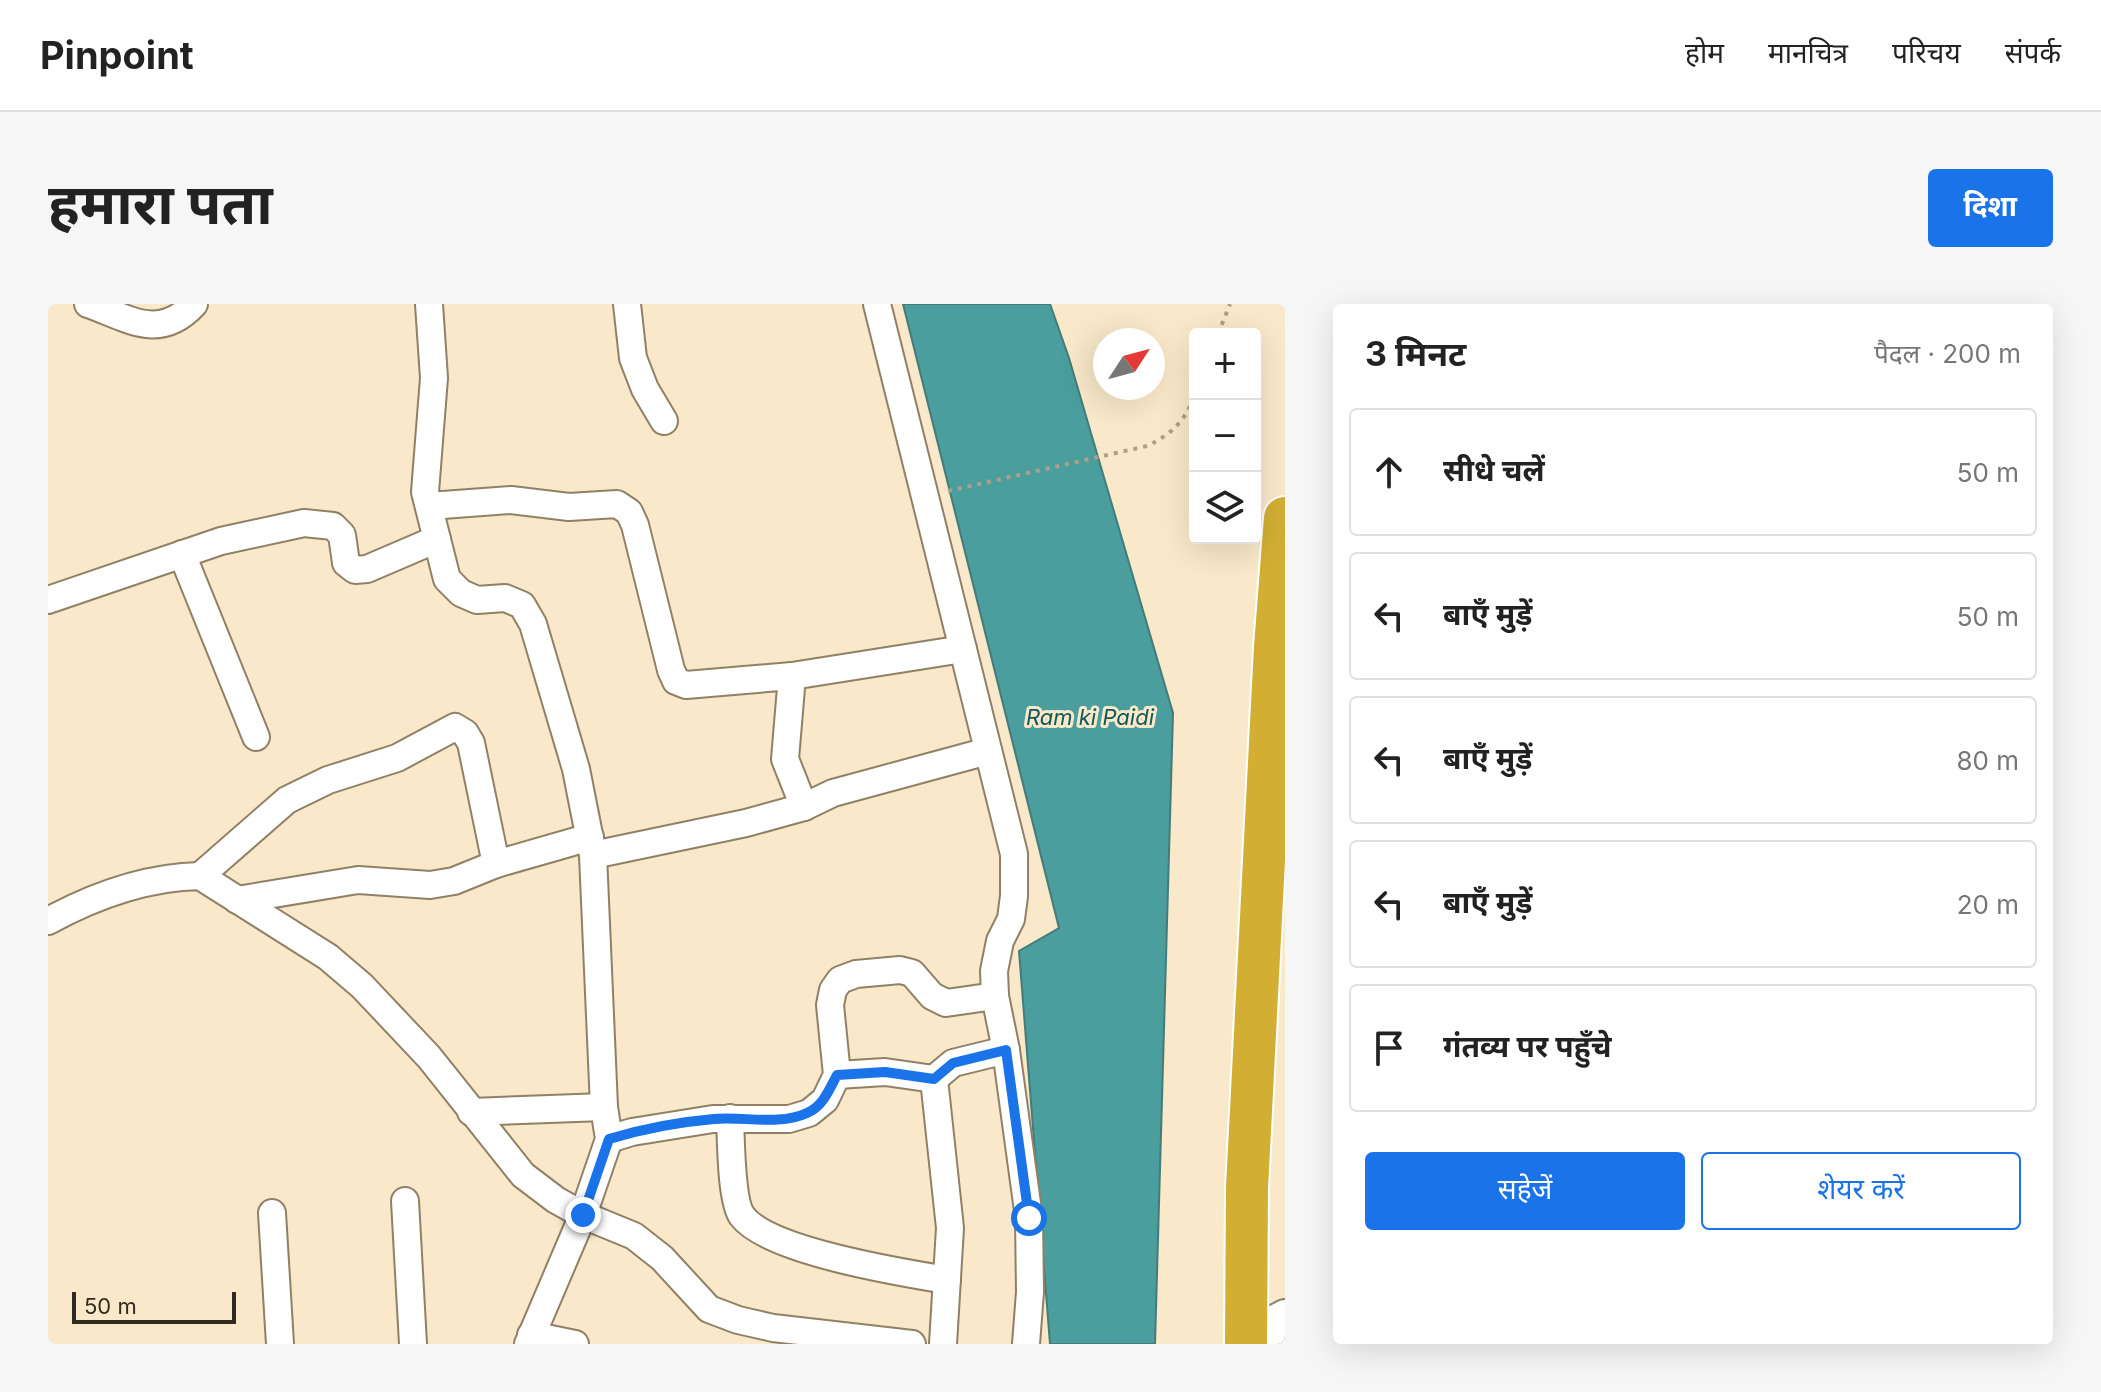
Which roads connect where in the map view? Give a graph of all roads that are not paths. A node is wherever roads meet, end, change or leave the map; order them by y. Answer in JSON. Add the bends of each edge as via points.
{"nodes":[{"id":1,"x":88,"y":304,"type":"edge"},
{"id":2,"x":194,"y":304,"type":"edge"},
{"id":3,"x":429,"y":304,"type":"edge"},
{"id":4,"x":627,"y":304,"type":"edge"},
{"id":5,"x":877,"y":304,"type":"edge"},
{"id":6,"x":664,"y":421,"type":"dead end"},
{"id":7,"x":429,"y":506,"type":"junction"},
{"id":8,"x":1285,"y":518,"type":"edge"},
{"id":9,"x":437,"y":539,"type":"junction"},
{"id":10,"x":182,"y":554,"type":"junction"},
{"id":11,"x":48,"y":600,"type":"edge"},
{"id":12,"x":1280,"y":648,"type":"edge"},
{"id":13,"x":963,"y":649,"type":"junction"},
{"id":14,"x":792,"y":676,"type":"junction"},
{"id":15,"x":256,"y":737,"type":"dead end"},
{"id":16,"x":988,"y":751,"type":"junction"},
{"id":17,"x":804,"y":807,"type":"junction"},
{"id":18,"x":592,"y":846,"type":"junction"},
{"id":19,"x":496,"y":864,"type":"junction"},
{"id":20,"x":200,"y":876,"type":"junction"},
{"id":21,"x":237,"y":900,"type":"junction"},
{"id":22,"x":48,"y":921,"type":"edge"},
{"id":23,"x":995,"y":996,"type":"junction"},
{"id":24,"x":1006,"y":1050,"type":"junction"},
{"id":25,"x":837,"y":1075,"type":"junction"},
{"id":26,"x":934,"y":1079,"type":"junction"},
{"id":27,"x":604,"y":1107,"type":"junction"},
{"id":28,"x":471,"y":1112,"type":"junction"},
{"id":29,"x":730,"y":1118,"type":"junction"},
{"id":30,"x":609,"y":1139,"type":"junction"},
{"id":31,"x":405,"y":1201,"type":"dead end"},
{"id":32,"x":272,"y":1213,"type":"dead end"},
{"id":33,"x":583,"y":1215,"type":"junction"},
{"id":34,"x":947,"y":1280,"type":"junction"},
{"id":35,"x":1285,"y":1316,"type":"edge"},
{"id":36,"x":530,"y":1339,"type":"edge"},
{"id":37,"x":1265,"y":1342,"type":"edge"},
{"id":38,"x":280,"y":1344,"type":"edge"},
{"id":39,"x":413,"y":1344,"type":"edge"},
{"id":40,"x":575,"y":1344,"type":"edge"},
{"id":41,"x":912,"y":1344,"type":"edge"},
{"id":42,"x":943,"y":1344,"type":"edge"},
{"id":43,"x":1026,"y":1344,"type":"edge"}],
"edges":[{"from":1,"to":2,"type":"street","via":[[154,325],[171,323]]},
{"from":3,"to":7,"type":"street","via":[[434,378],[425,492]]},
{"from":4,"to":6,"type":"street","via":[[633,358]]},
{"from":5,"to":13,"type":"street"},
{"from":7,"to":9,"type":"street"},
{"from":7,"to":14,"type":"street","via":[[511,500],[569,507],[617,504],[635,525],[676,681],[686,685]]},
{"from":8,"to":12,"type":"highway"},
{"from":9,"to":10,"type":"street","via":[[355,570],[346,563],[342,535],[322,522]]},
{"from":9,"to":18,"type":"street","via":[[447,579],[461,593],[522,605],[533,624],[576,769]]},
{"from":10,"to":11,"type":"street"},
{"from":10,"to":15,"type":"street"},
{"from":12,"to":37,"type":"highway","via":[[1247,1188]]},
{"from":13,"to":14,"type":"street"},
{"from":13,"to":16,"type":"street"},
{"from":14,"to":17,"type":"street","via":[[785,759]]},
{"from":16,"to":17,"type":"street","via":[[833,793]]},
{"from":16,"to":23,"type":"street","via":[[1014,854],[1011,919],[1000,941]]},
{"from":17,"to":18,"type":"street","via":[[746,823]]},
{"from":18,"to":19,"type":"street"},
{"from":18,"to":27,"type":"street"},
{"from":19,"to":20,"type":"street","via":[[471,743],[455,727],[397,758],[328,780],[287,800]]},
{"from":19,"to":21,"type":"street","via":[[430,885],[358,880]]},
{"from":20,"to":21,"type":"street"},
{"from":20,"to":22,"type":"street","via":[[176,876],[109,894]]},
{"from":21,"to":28,"type":"street","via":[[328,957],[362,986],[429,1057]]},
{"from":23,"to":24,"type":"street"},
{"from":23,"to":25,"type":"street","via":[[946,1003],[932,996],[912,973],[900,970],[840,980],[830,1005]]},
{"from":24,"to":26,"type":"street","via":[[953,1063]]},
{"from":24,"to":43,"type":"street","via":[[1029,1218]]},
{"from":25,"to":26,"type":"street","via":[[885,1072]]},
{"from":25,"to":29,"type":"street","via":[[825,1100],[809,1113],[789,1119]]},
{"from":26,"to":34,"type":"street","via":[[950,1228]]},
{"from":27,"to":28,"type":"street"},
{"from":27,"to":30,"type":"street"},
{"from":28,"to":33,"type":"street","via":[[523,1175]]},
{"from":29,"to":30,"type":"street"},
{"from":29,"to":34,"type":"street","via":[[736,1200],[753,1227],[863,1267]]},
{"from":30,"to":33,"type":"street"},
{"from":31,"to":39,"type":"street"},
{"from":32,"to":38,"type":"street"},
{"from":33,"to":36,"type":"street"},
{"from":33,"to":41,"type":"street","via":[[634,1236],[709,1309],[723,1315],[773,1328]]},
{"from":34,"to":42,"type":"street"},
{"from":35,"to":37,"type":"street"},
{"from":36,"to":40,"type":"street"}]}
